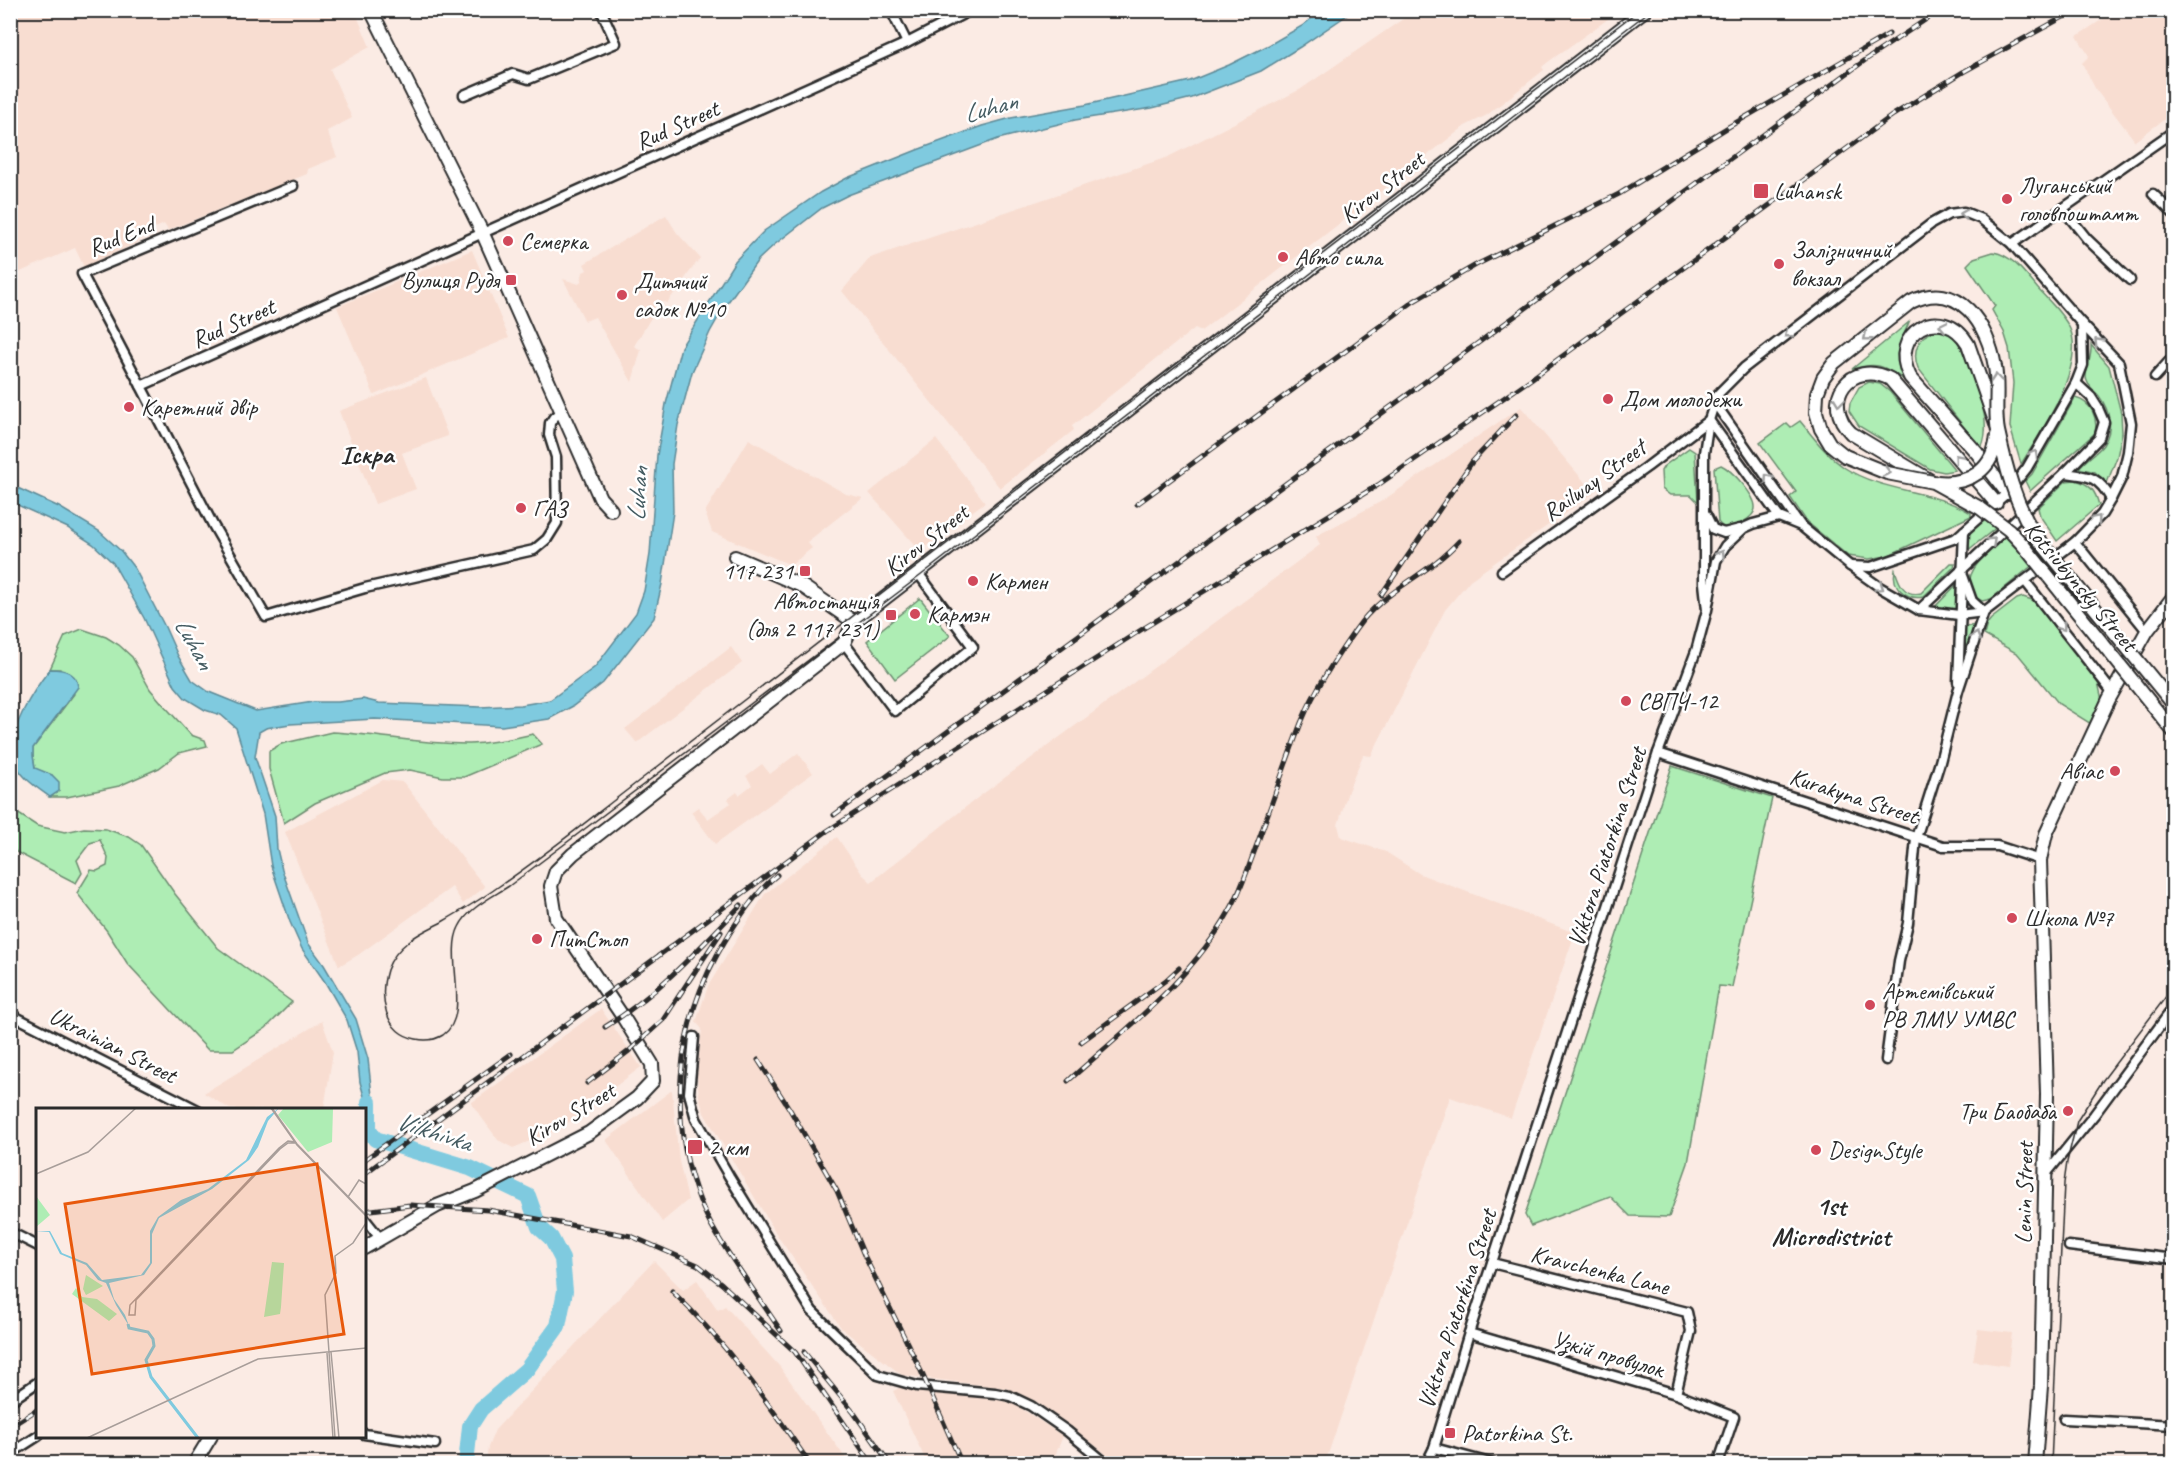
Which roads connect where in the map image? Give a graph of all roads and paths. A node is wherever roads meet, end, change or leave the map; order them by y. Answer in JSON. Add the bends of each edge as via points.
{"nodes":[{"id":1,"x":371,"y":10,"type":"edge"},
{"id":2,"x":601,"y":10,"type":"edge"},
{"id":3,"x":891,"y":10,"type":"edge"},
{"id":4,"x":971,"y":10,"type":"edge"},
{"id":5,"x":1644,"y":10,"type":"edge"},
{"id":6,"x":907,"y":43,"type":"junction"},
{"id":7,"x":464,"y":95,"type":"dead end"},
{"id":8,"x":2174,"y":131,"type":"edge"},
{"id":9,"x":293,"y":186,"type":"dead end"},
{"id":10,"x":2153,"y":194,"type":"dead end"},
{"id":11,"x":2063,"y":209,"type":"junction"},
{"id":12,"x":2174,"y":214,"type":"edge"},
{"id":13,"x":483,"y":234,"type":"junction"},
{"id":14,"x":2012,"y":244,"type":"junction"},
{"id":15,"x":2130,"y":280,"type":"dead end"},
{"id":16,"x":2082,"y":324,"type":"junction"},
{"id":17,"x":2174,"y":356,"type":"edge"},
{"id":18,"x":2155,"y":377,"type":"dead end"},
{"id":19,"x":2076,"y":383,"type":"junction"},
{"id":20,"x":141,"y":386,"type":"junction"},
{"id":21,"x":1714,"y":402,"type":"junction"},
{"id":22,"x":562,"y":413,"type":"junction"},
{"id":23,"x":1709,"y":420,"type":"junction"},
{"id":24,"x":1997,"y":428,"type":"junction"},
{"id":25,"x":2065,"y":473,"type":"junction"},
{"id":26,"x":1932,"y":482,"type":"junction"},
{"id":27,"x":2007,"y":493,"type":"junction"},
{"id":28,"x":2110,"y":499,"type":"junction"},
{"id":29,"x":1996,"y":503,"type":"junction"},
{"id":30,"x":611,"y":510,"type":"dead end"},
{"id":31,"x":1705,"y":512,"type":"junction"},
{"id":32,"x":1779,"y":517,"type":"junction"},
{"id":33,"x":1801,"y":526,"type":"junction"},
{"id":34,"x":1744,"y":528,"type":"junction"},
{"id":35,"x":1964,"y":531,"type":"junction"},
{"id":36,"x":2075,"y":542,"type":"junction"},
{"id":37,"x":735,"y":558,"type":"dead end"},
{"id":38,"x":1850,"y":566,"type":"junction"},
{"id":39,"x":1961,"y":570,"type":"junction"},
{"id":40,"x":1502,"y":571,"type":"dead end"},
{"id":41,"x":918,"y":573,"type":"junction"},
{"id":42,"x":2025,"y":581,"type":"junction"},
{"id":43,"x":2174,"y":596,"type":"edge"},
{"id":44,"x":1707,"y":610,"type":"junction"},
{"id":45,"x":1919,"y":610,"type":"junction"},
{"id":46,"x":1984,"y":612,"type":"junction"},
{"id":47,"x":1959,"y":615,"type":"junction"},
{"id":48,"x":854,"y":622,"type":"junction"},
{"id":49,"x":2147,"y":631,"type":"junction"},
{"id":50,"x":844,"y":643,"type":"junction"},
{"id":51,"x":1958,"y":691,"type":"junction"},
{"id":52,"x":2113,"y":693,"type":"junction"},
{"id":53,"x":2174,"y":705,"type":"edge"},
{"id":54,"x":2174,"y":732,"type":"edge"},
{"id":55,"x":1658,"y":753,"type":"junction"},
{"id":56,"x":1916,"y":838,"type":"junction"},
{"id":57,"x":2040,"y":860,"type":"junction"},
{"id":58,"x":2174,"y":1007,"type":"edge"},
{"id":59,"x":10,"y":1014,"type":"edge"},
{"id":60,"x":694,"y":1037,"type":"dead end"},
{"id":61,"x":1886,"y":1060,"type":"dead end"},
{"id":62,"x":194,"y":1108,"type":"edge"},
{"id":63,"x":2045,"y":1175,"type":"junction"},
{"id":64,"x":366,"y":1220,"type":"edge"},
{"id":65,"x":10,"y":1232,"type":"edge"},
{"id":66,"x":380,"y":1238,"type":"junction"},
{"id":67,"x":36,"y":1245,"type":"edge"},
{"id":68,"x":2069,"y":1246,"type":"dead end"},
{"id":69,"x":366,"y":1247,"type":"edge"},
{"id":70,"x":2174,"y":1259,"type":"edge"},
{"id":71,"x":1492,"y":1263,"type":"junction"},
{"id":72,"x":1469,"y":1333,"type":"junction"},
{"id":73,"x":36,"y":1383,"type":"edge"},
{"id":74,"x":1676,"y":1394,"type":"junction"},
{"id":75,"x":10,"y":1401,"type":"edge"},
{"id":76,"x":2064,"y":1419,"type":"dead end"},
{"id":77,"x":2174,"y":1425,"type":"edge"},
{"id":78,"x":366,"y":1434,"type":"edge"},
{"id":79,"x":36,"y":1437,"type":"edge"},
{"id":80,"x":210,"y":1438,"type":"edge"},
{"id":81,"x":435,"y":1444,"type":"dead end"},
{"id":82,"x":1434,"y":1448,"type":"junction"},
{"id":83,"x":10,"y":1454,"type":"edge"},
{"id":84,"x":194,"y":1464,"type":"edge"},
{"id":85,"x":1107,"y":1464,"type":"edge"},
{"id":86,"x":1426,"y":1464,"type":"edge"},
{"id":87,"x":1494,"y":1464,"type":"edge"},
{"id":88,"x":1719,"y":1464,"type":"edge"},
{"id":89,"x":2035,"y":1464,"type":"edge"}],
"edges":[{"from":1,"to":13,"type":"street"},
{"from":2,"to":7,"type":"street","via":[[616,43],[529,79],[513,74]]},
{"from":3,"to":6,"type":"street"},
{"from":4,"to":6,"type":"street","name":"Rud Street"},
{"from":5,"to":41,"type":"street","name":"Kirov Street"},
{"from":6,"to":13,"type":"street","name":"Rud Street"},
{"from":8,"to":11,"type":"street"},
{"from":9,"to":20,"type":"street","name":"Rud End","via":[[82,274]]},
{"from":10,"to":12,"type":"street"},
{"from":11,"to":14,"type":"street"},
{"from":11,"to":15,"type":"street","via":[[2086,239]]},
{"from":13,"to":20,"type":"street","name":"Rud Street"},
{"from":13,"to":22,"type":"street"},
{"from":14,"to":16,"type":"street","name":"Viktora Piatorkina Street"},
{"from":14,"to":21,"type":"street","name":"Viktora Piatorkina Street","one_way":true,"via":[[1981,219],[1964,212],[1948,214],[1744,368]]},
{"from":16,"to":19,"type":"street","via":[[2083,365]]},
{"from":28,"to":16,"type":"street","name":"Viktora Piatorkina Street","one_way":true,"via":[[2122,477],[2131,423],[2119,363]]},
{"from":17,"to":18,"type":"street"},
{"from":19,"to":25,"type":"street","via":[[2091,397],[2104,422],[2099,438]]},
{"from":27,"to":19,"type":"street","one_way":true,"via":[[2027,468]]},
{"from":20,"to":22,"type":"street","via":[[266,617],[365,588],[534,550],[557,523],[556,457],[549,435],[550,423]]},
{"from":21,"to":23,"type":"street","name":"Viktora Piatorkina Street"},
{"from":33,"to":21,"type":"street","one_way":true},
{"from":22,"to":30,"type":"street","via":[[600,498]]},
{"from":23,"to":31,"type":"street","name":"Viktora Piatorkina Street","via":[[1704,453]]},
{"from":23,"to":32,"type":"street"},
{"from":23,"to":40,"type":"street","name":"Railway Street"},
{"from":24,"to":26,"type":"street","bridge":true,"via":[[1990,461],[1980,472],[1961,482]]},
{"from":24,"to":26,"type":"street","name":"Kotsiubynsky Street","one_way":true,"bridge":true,"via":[[1996,375],[1988,343],[1970,311],[1949,296],[1923,296],[1911,302],[1834,363],[1817,394],[1816,412],[1830,444],[1870,468]]},
{"from":24,"to":27,"type":"street","one_way":true,"bridge":true,"via":[[1968,344],[1955,328],[1936,323],[1918,329],[1905,346],[1905,367],[1910,377]]},
{"from":24,"to":53,"type":"street","name":"Kotsiubynsky Street","bridge":true,"via":[[2016,499],[2034,534]]},
{"from":25,"to":28,"type":"street","via":[[2103,484]]},
{"from":39,"to":25,"type":"street","one_way":true},
{"from":29,"to":26,"type":"street","one_way":true,"via":[[1890,380],[1881,375],[1861,374],[1844,386],[1837,405],[1843,425]]},
{"from":26,"to":54,"type":"street","name":"Kotsiubynsky Street","bridge":true,"via":[[1980,508],[2009,530]]},
{"from":27,"to":29,"type":"street"},
{"from":36,"to":28,"type":"street","name":"Viktora Piatorkina Street","one_way":true,"via":[[2102,514]]},
{"from":29,"to":35,"type":"street"},
{"from":31,"to":34,"type":"street","via":[[1713,529],[1724,533]]},
{"from":31,"to":44,"type":"street","name":"Viktora Piatorkina Street"},
{"from":32,"to":33,"type":"street"},
{"from":32,"to":34,"type":"street"},
{"from":33,"to":38,"type":"street"},
{"from":44,"to":34,"type":"street","one_way":true,"via":[[1716,561]]},
{"from":35,"to":38,"type":"street","via":[[1956,538],[1871,567]]},
{"from":35,"to":39,"type":"street"},
{"from":36,"to":42,"type":"street","name":"Viktora Piatorkina Street"},
{"from":36,"to":49,"type":"street"},
{"from":37,"to":48,"type":"street","via":[[802,586]]},
{"from":38,"to":45,"type":"street","one_way":true},
{"from":39,"to":45,"type":"street"},
{"from":39,"to":46,"type":"street","via":[[1972,601]]},
{"from":39,"to":47,"type":"street"},
{"from":41,"to":48,"type":"street","name":"Kirov Street"},
{"from":41,"to":50,"type":"street","via":[[973,647],[895,711]]},
{"from":42,"to":46,"type":"street","name":"Viktora Piatorkina Street"},
{"from":42,"to":52,"type":"street","one_way":true},
{"from":43,"to":49,"type":"street","name":"Lenin Street"},
{"from":44,"to":55,"type":"street","name":"Viktora Piatorkina Street"},
{"from":45,"to":47,"type":"street"},
{"from":46,"to":47,"type":"street"},
{"from":51,"to":46,"type":"street","one_way":true},
{"from":47,"to":51,"type":"street"},
{"from":48,"to":50,"type":"street","name":"Kirov Street"},
{"from":49,"to":52,"type":"street","name":"Lenin Street"},
{"from":50,"to":66,"type":"street","name":"Kirov Street","via":[[556,871],[551,886],[556,918],[652,1064],[653,1081],[637,1098],[589,1133],[475,1191],[436,1206]]},
{"from":51,"to":56,"type":"street"},
{"from":52,"to":57,"type":"street","name":"Lenin Street","via":[[2046,834]]},
{"from":55,"to":56,"type":"street","name":"Kurakyna Street"},
{"from":55,"to":71,"type":"street","name":"Viktora Piatorkina Street"},
{"from":56,"to":57,"type":"street","name":"Kurakyna Street","via":[[1943,846],[1997,846]]},
{"from":56,"to":61,"type":"street","via":[[1908,923]]},
{"from":57,"to":63,"type":"street","name":"Lenin Street","via":[[2047,1094]]},
{"from":58,"to":63,"type":"street"},
{"from":59,"to":62,"type":"street","name":"Ukrainian Street"},
{"from":60,"to":85,"type":"street","via":[[689,1093],[696,1119],[812,1311],[878,1375],[917,1386],[1010,1396],[1031,1406]]},
{"from":63,"to":89,"type":"street","name":"Lenin Street","via":[[2041,1386]]},
{"from":64,"to":66,"type":"street"},
{"from":65,"to":67,"type":"street"},
{"from":66,"to":69,"type":"street"},
{"from":68,"to":70,"type":"street"},
{"from":71,"to":72,"type":"street","name":"Viktora Piatorkina Street"},
{"from":71,"to":74,"type":"street","name":"Kravchenka Lane","via":[[1687,1312],[1691,1330]]},
{"from":72,"to":74,"type":"street","name":"Узкій провулок"},
{"from":72,"to":82,"type":"street","name":"Viktora Piatorkina Street"},
{"from":73,"to":75,"type":"street"},
{"from":74,"to":88,"type":"street","name":"Узкій провулок","via":[[1734,1418]]},
{"from":76,"to":77,"type":"street"},
{"from":78,"to":81,"type":"street"},
{"from":79,"to":83,"type":"street"},
{"from":80,"to":84,"type":"street"},
{"from":82,"to":86,"type":"street","name":"Viktora Piatorkina Street"},
{"from":82,"to":87,"type":"street"}]}
